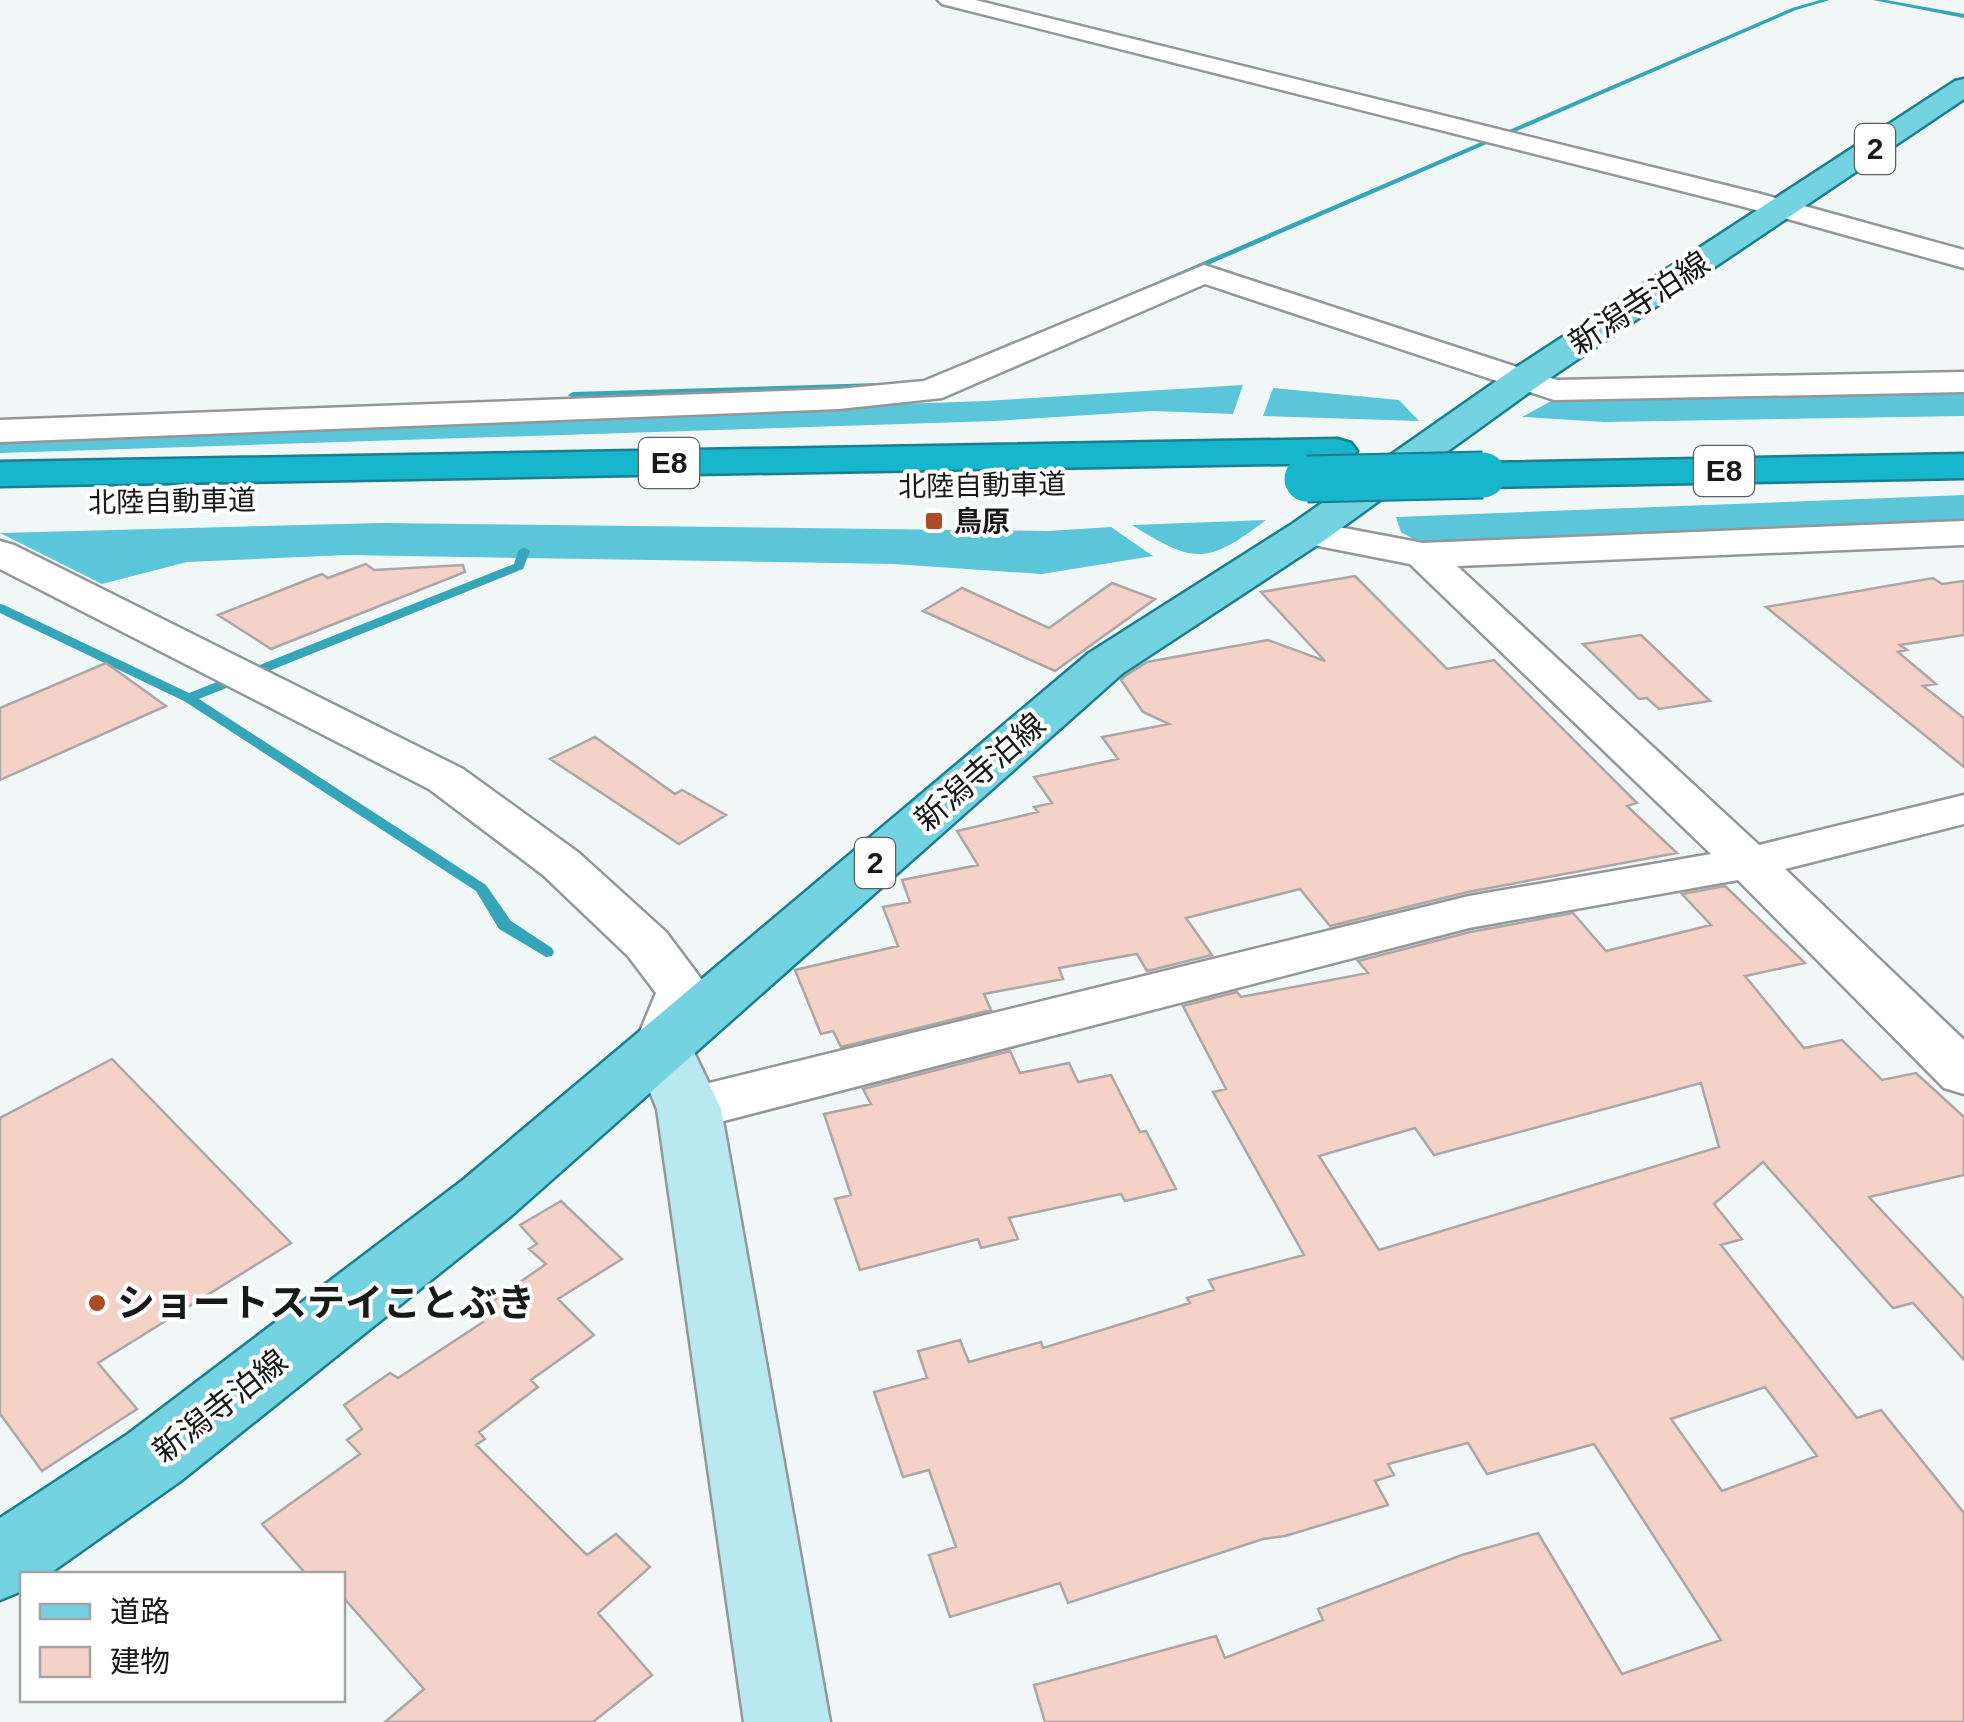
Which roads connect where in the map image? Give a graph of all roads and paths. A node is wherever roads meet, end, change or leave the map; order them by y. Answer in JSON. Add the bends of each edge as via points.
{"nodes":[{"id":1,"x":950,"y":0,"type":"edge"},
{"id":2,"x":1964,"y":87,"type":"edge"},
{"id":3,"x":1784,"y":208,"type":"junction"},
{"id":4,"x":1964,"y":258,"type":"edge"},
{"id":5,"x":1525,"y":378,"type":"junction"},
{"id":6,"x":1964,"y":382,"type":"edge"},
{"id":7,"x":0,"y":431,"type":"edge"},
{"id":8,"x":1964,"y":439,"type":"edge"},
{"id":9,"x":1492,"y":461,"type":"junction"},
{"id":10,"x":1964,"y":466,"type":"edge"},
{"id":11,"x":0,"y":474,"type":"edge"},
{"id":12,"x":0,"y":504,"type":"edge"},
{"id":13,"x":1307,"y":506,"type":"junction"},
{"id":14,"x":1964,"y":533,"type":"edge"},
{"id":15,"x":1423,"y":555,"type":"junction"},
{"id":16,"x":14,"y":566,"type":"edge"},
{"id":17,"x":1964,"y":810,"type":"edge"},
{"id":18,"x":1749,"y":862,"type":"junction"},
{"id":19,"x":1964,"y":1074,"type":"edge"},
{"id":20,"x":676,"y":1077,"type":"junction"},
{"id":21,"x":0,"y":1563,"type":"edge"},
{"id":22,"x":787,"y":1722,"type":"edge"}],
"edges":[{"from":1,"to":3,"type":"street"},
{"from":2,"to":3,"type":"main road","name":"新潟寺泊線","number":"2"},
{"from":3,"to":4,"type":"street"},
{"from":3,"to":5,"type":"main road","name":"新潟寺泊線","number":"2"},
{"from":5,"to":6,"type":"street","via":[[1554,390]]},
{"from":5,"to":7,"type":"street","via":[[1204,274],[930,391]]},
{"from":5,"to":13,"type":"main road","name":"新潟寺泊線","number":"2"},
{"from":8,"to":9,"type":"highway","name":"北陸自動車道","number":"E8"},
{"from":9,"to":10,"type":"highway","name":"北陸自動車道","number":"E8"},
{"from":9,"to":11,"type":"highway","name":"北陸自動車道","number":"E8","via":[[1337,451]]},
{"from":9,"to":13,"type":"highway","name":"北陸自動車道","number":"E8","bridge":true},
{"from":12,"to":13,"type":"highway","name":"北陸自動車道","number":"E8"},
{"from":13,"to":15,"type":"street"},
{"from":13,"to":20,"type":"main road","name":"新潟寺泊線","number":"2","via":[[1106,663]]},
{"from":14,"to":15,"type":"street"},
{"from":15,"to":18,"type":"street"},
{"from":16,"to":20,"type":"street","via":[[446,779],[561,864],[647,944],[684,992]]},
{"from":17,"to":18,"type":"street"},
{"from":18,"to":19,"type":"street"},
{"from":18,"to":20,"type":"street","via":[[1469,912]]},
{"from":20,"to":21,"type":"main road","name":"新潟寺泊線","number":"2","via":[[486,1198],[154,1457]]},
{"from":20,"to":22,"type":"street"}]}
